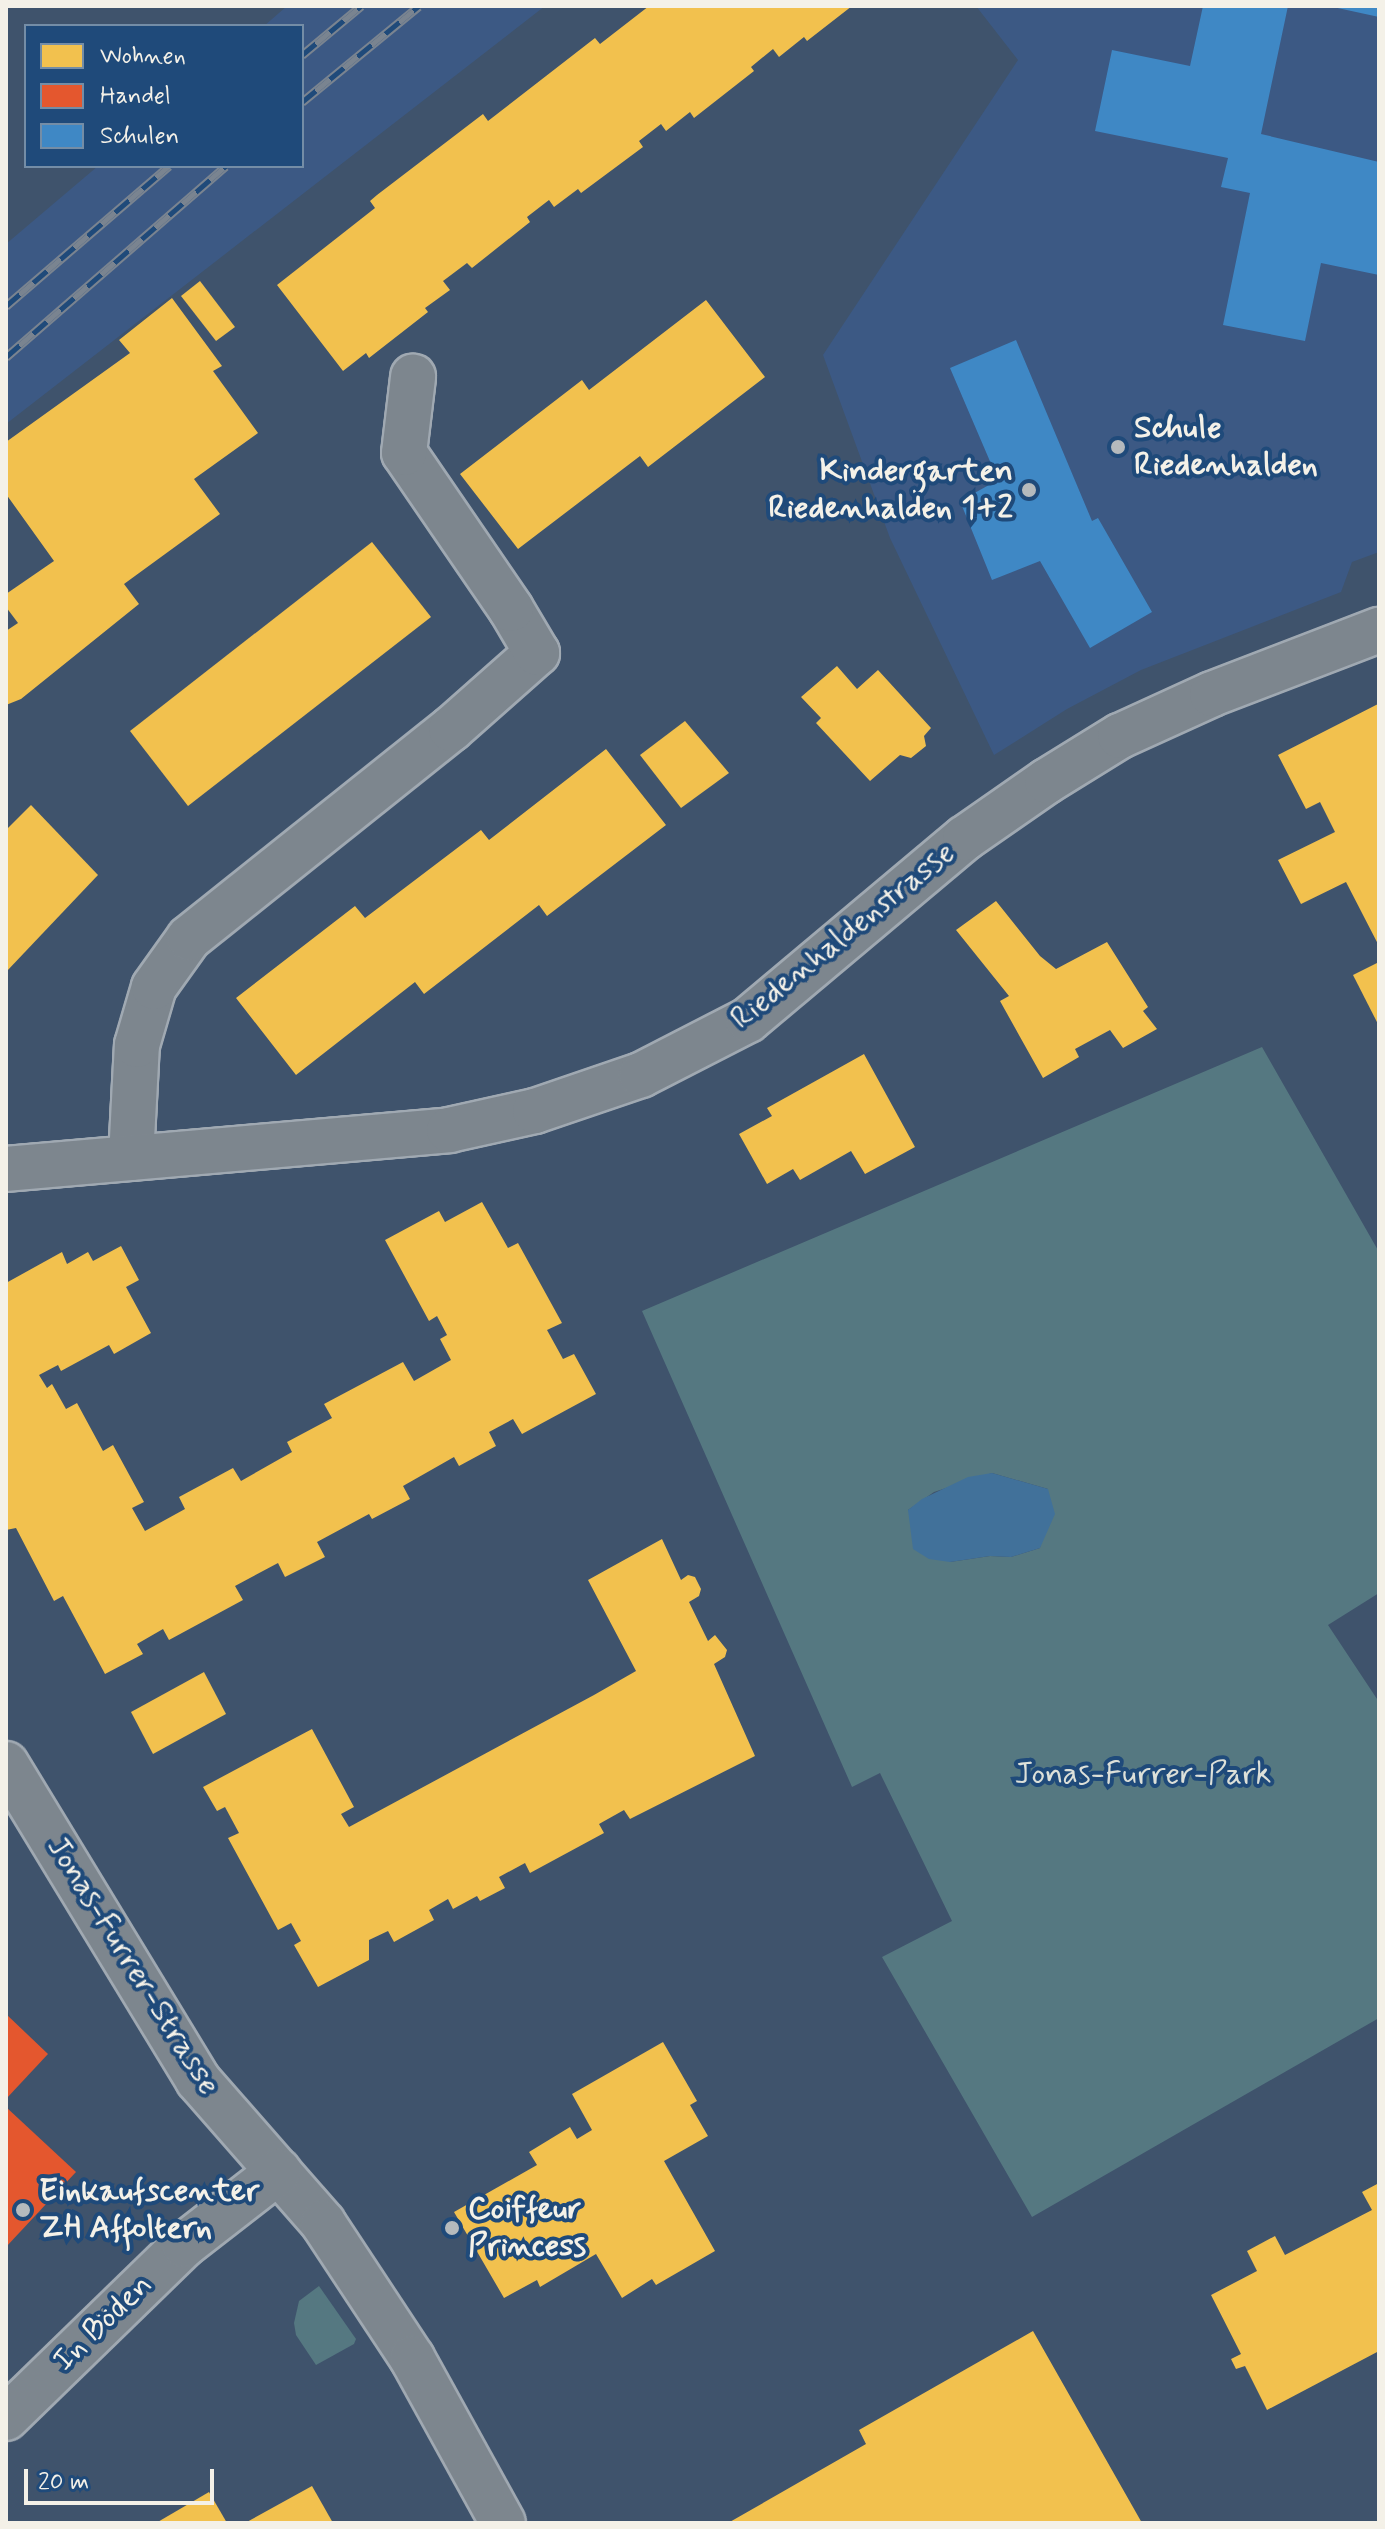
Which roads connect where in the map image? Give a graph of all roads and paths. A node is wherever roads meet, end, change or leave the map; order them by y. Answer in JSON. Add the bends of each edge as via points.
{"nodes":[{"id":1,"x":413,"y":377,"type":"dead end"},
{"id":2,"x":1379,"y":630,"type":"edge"},
{"id":3,"x":131,"y":1158,"type":"junction"},
{"id":4,"x":6,"y":1169,"type":"edge"},
{"id":5,"x":6,"y":1764,"type":"edge"},
{"id":6,"x":279,"y":2171,"type":"junction"},
{"id":7,"x":6,"y":2418,"type":"edge"},
{"id":8,"x":503,"y":2523,"type":"edge"}],
"edges":[{"from":1,"to":3,"type":"street","via":[[404,453],[537,653],[451,729],[189,938],[154,987],[137,1045]]},
{"from":2,"to":3,"type":"street","name":"Riedenhaldenstrasse","via":[[1212,694],[1120,736],[965,838],[748,1020],[641,1075],[535,1111],[449,1130]]},
{"from":3,"to":4,"type":"street","name":"Riedenhaldenstrasse"},
{"from":5,"to":6,"type":"street","name":"Jonas-Furrer-Strasse","via":[[198,2080]]},
{"from":6,"to":7,"type":"street","name":"In Böden","via":[[184,2245]]},
{"from":6,"to":8,"type":"street","name":"Jonas-Furrer-Strasse","via":[[323,2223],[412,2358]]}]}
